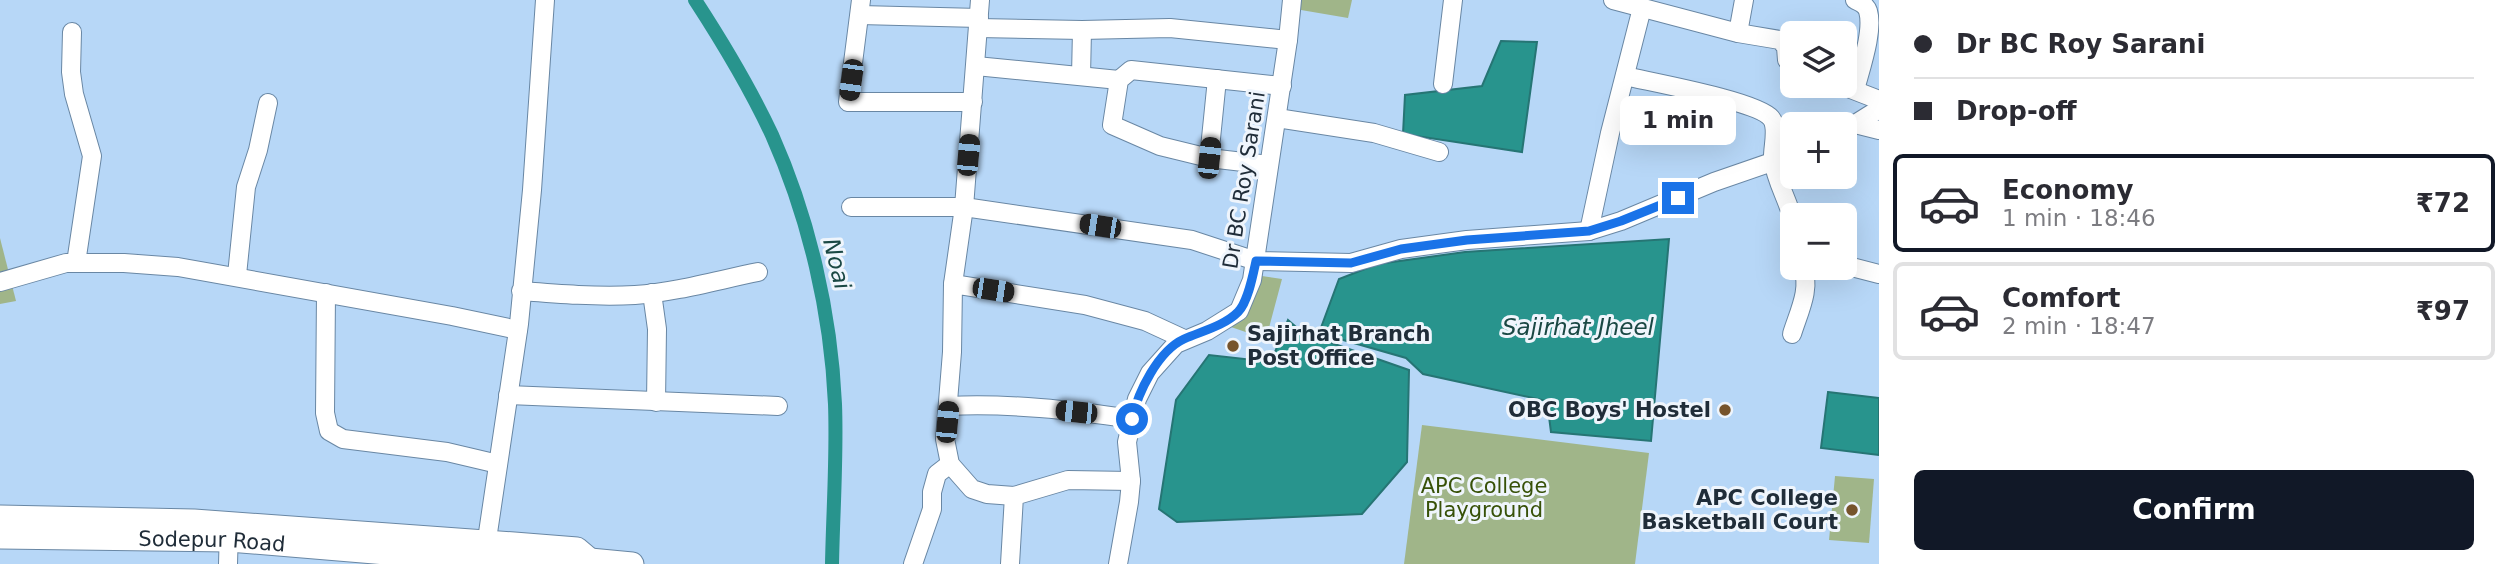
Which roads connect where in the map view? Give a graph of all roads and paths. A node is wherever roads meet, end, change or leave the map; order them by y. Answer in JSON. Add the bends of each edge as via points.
{"nodes":[{"id":1,"x":545,"y":0,"type":"edge"},
{"id":2,"x":1292,"y":0,"type":"edge"},
{"id":3,"x":1453,"y":0,"type":"edge"},
{"id":4,"x":1613,"y":0,"type":"edge"},
{"id":5,"x":1744,"y":0,"type":"edge"},
{"id":6,"x":1855,"y":0,"type":"edge"},
{"id":7,"x":860,"y":8,"type":"edge"},
{"id":8,"x":1642,"y":8,"type":"junction"},
{"id":9,"x":979,"y":15,"type":"edge"},
{"id":10,"x":1082,"y":30,"type":"junction"},
{"id":11,"x":72,"y":32,"type":"dead end"},
{"id":12,"x":1738,"y":33,"type":"junction"},
{"id":13,"x":1288,"y":40,"type":"junction"},
{"id":14,"x":1780,"y":40,"type":"edge"},
{"id":15,"x":1857,"y":64,"type":"edge"},
{"id":16,"x":976,"y":66,"type":"junction"},
{"id":17,"x":1081,"y":76,"type":"junction"},
{"id":18,"x":1625,"y":76,"type":"junction"},
{"id":19,"x":1217,"y":79,"type":"junction"},
{"id":20,"x":1119,"y":80,"type":"junction"},
{"id":21,"x":1443,"y":83,"type":"dead end"},
{"id":22,"x":1282,"y":86,"type":"junction"},
{"id":23,"x":1857,"y":91,"type":"edge"},
{"id":24,"x":1879,"y":100,"type":"edge"},
{"id":25,"x":973,"y":102,"type":"junction"},
{"id":26,"x":268,"y":103,"type":"dead end"},
{"id":27,"x":1879,"y":109,"type":"edge"},
{"id":28,"x":1277,"y":118,"type":"junction"},
{"id":29,"x":1857,"y":123,"type":"edge"},
{"id":30,"x":1857,"y":128,"type":"edge"},
{"id":31,"x":1879,"y":130,"type":"edge"},
{"id":32,"x":1439,"y":152,"type":"dead end"},
{"id":33,"x":1209,"y":158,"type":"junction"},
{"id":34,"x":1780,"y":159,"type":"edge"},
{"id":35,"x":1773,"y":161,"type":"junction"},
{"id":36,"x":1269,"y":165,"type":"junction"},
{"id":37,"x":1787,"y":203,"type":"edge"},
{"id":38,"x":851,"y":207,"type":"dead end"},
{"id":39,"x":964,"y":207,"type":"junction"},
{"id":40,"x":1589,"y":231,"type":"junction"},
{"id":41,"x":1256,"y":261,"type":"junction"},
{"id":42,"x":76,"y":263,"type":"junction"},
{"id":43,"x":1857,"y":268,"type":"edge"},
{"id":44,"x":758,"y":272,"type":"dead end"},
{"id":45,"x":1879,"y":274,"type":"edge"},
{"id":46,"x":237,"y":275,"type":"junction"},
{"id":47,"x":1806,"y":280,"type":"edge"},
{"id":48,"x":0,"y":282,"type":"edge"},
{"id":49,"x":953,"y":284,"type":"junction"},
{"id":50,"x":521,"y":291,"type":"junction"},
{"id":51,"x":326,"y":293,"type":"junction"},
{"id":52,"x":652,"y":293,"type":"junction"},
{"id":53,"x":518,"y":330,"type":"junction"},
{"id":54,"x":1792,"y":334,"type":"dead end"},
{"id":55,"x":1184,"y":339,"type":"junction"},
{"id":56,"x":508,"y":395,"type":"junction"},
{"id":57,"x":656,"y":402,"type":"junction"},
{"id":58,"x":778,"y":406,"type":"dead end"},
{"id":59,"x":948,"y":406,"type":"junction"},
{"id":60,"x":1132,"y":419,"type":"junction"},
{"id":61,"x":498,"y":464,"type":"junction"},
{"id":62,"x":950,"y":464,"type":"junction"},
{"id":63,"x":1130,"y":481,"type":"junction"},
{"id":64,"x":1014,"y":495,"type":"junction"},
{"id":65,"x":0,"y":517,"type":"edge"},
{"id":66,"x":229,"y":532,"type":"junction"},
{"id":67,"x":0,"y":537,"type":"edge"},
{"id":68,"x":326,"y":556,"type":"edge"},
{"id":69,"x":484,"y":556,"type":"edge"},
{"id":70,"x":228,"y":564,"type":"edge"},
{"id":71,"x":632,"y":564,"type":"edge"},
{"id":72,"x":913,"y":564,"type":"edge"},
{"id":73,"x":1010,"y":564,"type":"edge"},
{"id":74,"x":1118,"y":564,"type":"edge"}],
"edges":[{"from":1,"to":50,"type":"street"},
{"from":2,"to":13,"type":"street","name":"Dr BC Roy Sarani"},
{"from":3,"to":21,"type":"street"},
{"from":4,"to":8,"type":"street"},
{"from":5,"to":12,"type":"street"},
{"from":6,"to":15,"type":"street","via":[[1868,10],[1869,29]]},
{"from":7,"to":9,"type":"street"},
{"from":7,"to":25,"type":"street","via":[[848,102]]},
{"from":8,"to":12,"type":"street"},
{"from":8,"to":18,"type":"street"},
{"from":9,"to":10,"type":"street"},
{"from":9,"to":16,"type":"street"},
{"from":10,"to":13,"type":"street","via":[[1170,27]]},
{"from":10,"to":17,"type":"street"},
{"from":11,"to":42,"type":"street","via":[[74,94],[92,156]]},
{"from":12,"to":14,"type":"street"},
{"from":13,"to":22,"type":"street","name":"Dr BC Roy Sarani"},
{"from":16,"to":17,"type":"street"},
{"from":16,"to":25,"type":"street"},
{"from":17,"to":20,"type":"street"},
{"from":18,"to":35,"type":"street","via":[[1764,112],[1774,126]]},
{"from":18,"to":40,"type":"street"},
{"from":19,"to":20,"type":"street","via":[[1131,70]]},
{"from":19,"to":22,"type":"street"},
{"from":19,"to":33,"type":"street"},
{"from":20,"to":33,"type":"street","via":[[1112,125],[1160,146]]},
{"from":22,"to":28,"type":"street","name":"Dr BC Roy Sarani"},
{"from":23,"to":24,"type":"street"},
{"from":25,"to":39,"type":"street"},
{"from":26,"to":46,"type":"street","via":[[246,187]]},
{"from":27,"to":29,"type":"street"},
{"from":28,"to":32,"type":"street","via":[[1374,133]]},
{"from":28,"to":36,"type":"street","name":"Dr BC Roy Sarani"},
{"from":30,"to":31,"type":"street"},
{"from":33,"to":36,"type":"street"},
{"from":34,"to":35,"type":"street"},
{"from":35,"to":37,"type":"street"},
{"from":35,"to":40,"type":"street"},
{"from":36,"to":41,"type":"street","name":"Dr BC Roy Sarani"},
{"from":38,"to":39,"type":"street"},
{"from":39,"to":41,"type":"street","via":[[1192,240]]},
{"from":39,"to":49,"type":"street"},
{"from":40,"to":41,"type":"street","via":[[1467,240],[1401,249],[1351,263]]},
{"from":41,"to":55,"type":"street","name":"Dr BC Roy Sarani","via":[[1238,311]]},
{"from":42,"to":46,"type":"street","via":[[178,267]]},
{"from":42,"to":48,"type":"street"},
{"from":43,"to":45,"type":"street"},
{"from":44,"to":52,"type":"street"},
{"from":46,"to":51,"type":"street"},
{"from":47,"to":54,"type":"street"},
{"from":49,"to":55,"type":"street","via":[[1085,304],[1145,321]]},
{"from":49,"to":59,"type":"street"},
{"from":50,"to":52,"type":"street","via":[[606,296]]},
{"from":50,"to":53,"type":"street"},
{"from":51,"to":53,"type":"street"},
{"from":51,"to":61,"type":"street","via":[[325,413],[329,431],[343,439]]},
{"from":52,"to":57,"type":"street","via":[[657,329]]},
{"from":53,"to":56,"type":"street"},
{"from":55,"to":60,"type":"street","name":"Dr BC Roy Sarani","via":[[1150,373]]},
{"from":56,"to":57,"type":"street"},
{"from":56,"to":61,"type":"street"},
{"from":57,"to":58,"type":"street"},
{"from":59,"to":60,"type":"street","via":[[983,404]]},
{"from":59,"to":62,"type":"street","via":[[945,439]]},
{"from":60,"to":63,"type":"street","name":"Dr BC Roy Sarani","via":[[1127,442]]},
{"from":61,"to":69,"type":"street"},
{"from":62,"to":64,"type":"street","via":[[972,489]]},
{"from":62,"to":72,"type":"street","via":[[937,474],[932,509]]},
{"from":63,"to":64,"type":"street","via":[[1068,480]]},
{"from":63,"to":74,"type":"street","name":"Dr BC Roy Sarani"},
{"from":64,"to":73,"type":"street"},
{"from":65,"to":66,"type":"main road"},
{"from":66,"to":67,"type":"main road","name":"Sodepur Road"},
{"from":66,"to":68,"type":"main road","name":"Sodepur Road"},
{"from":66,"to":69,"type":"main road"},
{"from":66,"to":70,"type":"street"},
{"from":68,"to":69,"type":"main road","name":"Sodepur Road"},
{"from":69,"to":71,"type":"main road","name":"Sodepur Road"}]}
